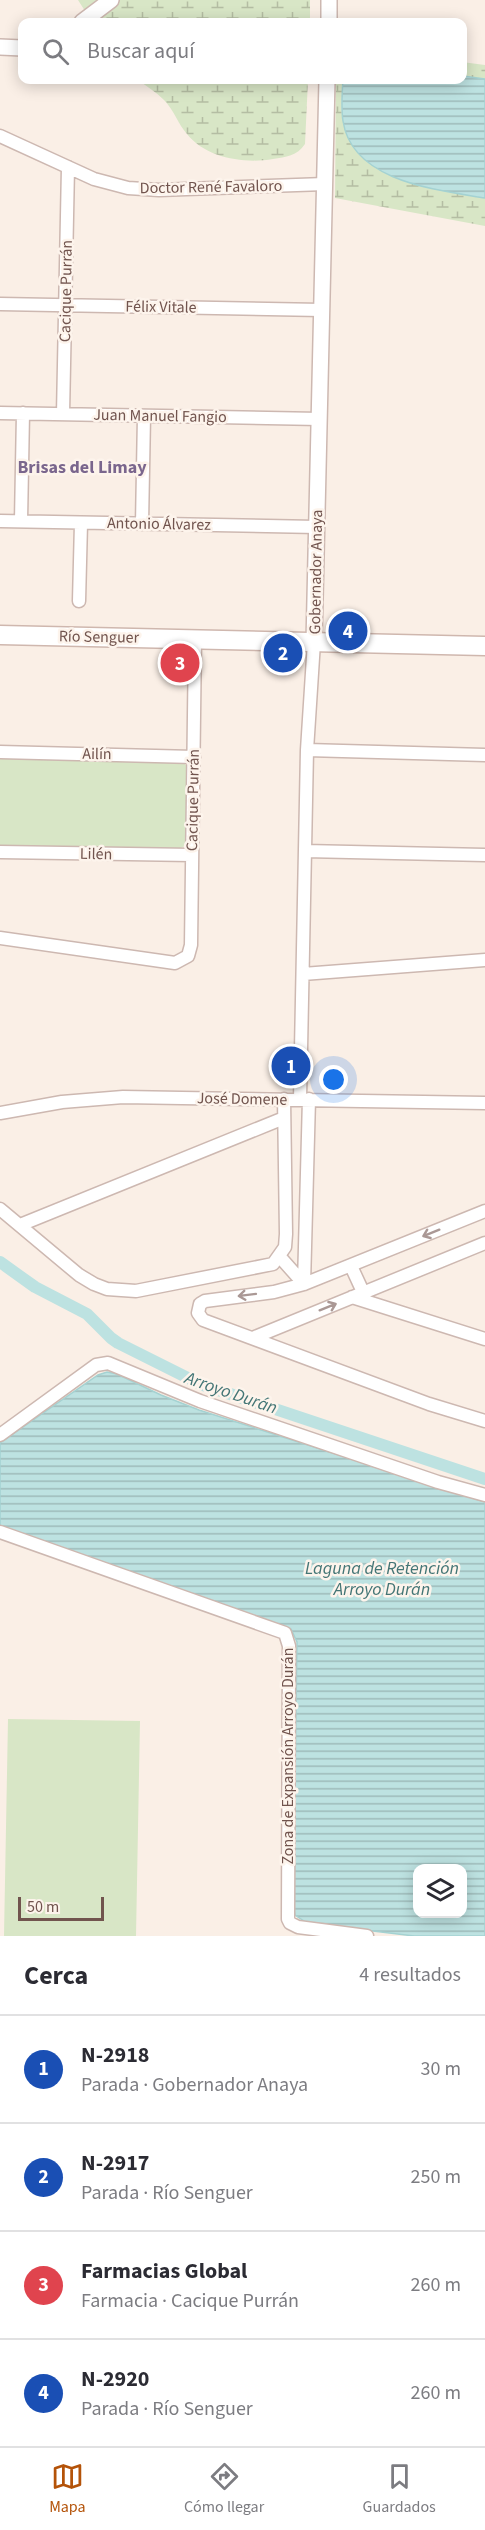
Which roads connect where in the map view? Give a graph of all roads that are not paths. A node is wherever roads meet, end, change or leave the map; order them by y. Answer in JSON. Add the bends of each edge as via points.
{"nodes":[{"id":1,"x":111,"y":0,"type":"edge"},
{"id":2,"x":329,"y":0,"type":"edge"},
{"id":3,"x":87,"y":18,"type":"edge"},
{"id":4,"x":329,"y":18,"type":"edge"},
{"id":5,"x":0,"y":47,"type":"edge"},
{"id":6,"x":18,"y":48,"type":"edge"},
{"id":7,"x":327,"y":84,"type":"edge"},
{"id":8,"x":0,"y":136,"type":"edge"},
{"id":9,"x":68,"y":167,"type":"junction"},
{"id":10,"x":325,"y":184,"type":"junction"},
{"id":11,"x":0,"y":304,"type":"edge"},
{"id":12,"x":65,"y":305,"type":"junction"},
{"id":13,"x":322,"y":310,"type":"junction"},
{"id":14,"x":0,"y":413,"type":"edge"},
{"id":15,"x":23,"y":413,"type":"junction"},
{"id":16,"x":63,"y":414,"type":"junction"},
{"id":17,"x":144,"y":416,"type":"junction"},
{"id":18,"x":320,"y":419,"type":"junction"},
{"id":19,"x":0,"y":521,"type":"edge"},
{"id":20,"x":21,"y":521,"type":"junction"},
{"id":21,"x":81,"y":523,"type":"junction"},
{"id":22,"x":142,"y":524,"type":"junction"},
{"id":23,"x":317,"y":527,"type":"junction"},
{"id":24,"x":79,"y":601,"type":"dead end"},
{"id":25,"x":0,"y":635,"type":"edge"},
{"id":26,"x":195,"y":639,"type":"junction"},
{"id":27,"x":314,"y":642,"type":"junction"},
{"id":28,"x":485,"y":646,"type":"edge"},
{"id":29,"x":307,"y":750,"type":"junction"},
{"id":30,"x":0,"y":752,"type":"edge"},
{"id":31,"x":485,"y":755,"type":"edge"},
{"id":32,"x":194,"y":757,"type":"junction"},
{"id":33,"x":305,"y":851,"type":"junction"},
{"id":34,"x":0,"y":852,"type":"edge"},
{"id":35,"x":192,"y":855,"type":"junction"},
{"id":36,"x":485,"y":855,"type":"edge"},
{"id":37,"x":0,"y":938,"type":"edge"},
{"id":38,"x":485,"y":960,"type":"edge"},
{"id":39,"x":303,"y":974,"type":"junction"},
{"id":40,"x":284,"y":1099,"type":"junction"},
{"id":41,"x":304,"y":1099,"type":"junction"},
{"id":42,"x":485,"y":1103,"type":"edge"},
{"id":43,"x":0,"y":1113,"type":"edge"},
{"id":44,"x":284,"y":1118,"type":"junction"},
{"id":45,"x":0,"y":1209,"type":"edge"},
{"id":46,"x":485,"y":1211,"type":"edge"},
{"id":47,"x":20,"y":1225,"type":"junction"},
{"id":48,"x":484,"y":1243,"type":"edge"},
{"id":49,"x":280,"y":1257,"type":"junction"},
{"id":50,"x":351,"y":1266,"type":"junction"},
{"id":51,"x":304,"y":1284,"type":"junction"},
{"id":52,"x":358,"y":1295,"type":"junction"},
{"id":53,"x":255,"y":1337,"type":"junction"},
{"id":54,"x":485,"y":1339,"type":"edge"},
{"id":55,"x":485,"y":1421,"type":"edge"},
{"id":56,"x":0,"y":1435,"type":"edge"},
{"id":57,"x":485,"y":1495,"type":"edge"},
{"id":58,"x":0,"y":1532,"type":"edge"},
{"id":59,"x":289,"y":1931,"type":"edge"},
{"id":60,"x":367,"y":1936,"type":"edge"}],
"edges":[{"from":1,"to":3,"type":"street"},
{"from":2,"to":4,"type":"street"},
{"from":5,"to":6,"type":"street"},
{"from":7,"to":10,"type":"street","name":"Gobernador Anaya"},
{"from":8,"to":9,"type":"street","name":"Doctor René Favaloro"},
{"from":9,"to":10,"type":"street","name":"Doctor René Favaloro","via":[[105,183],[149,190]]},
{"from":9,"to":12,"type":"street","name":"Cacique Purrán"},
{"from":10,"to":13,"type":"street","name":"Gobernador Anaya"},
{"from":11,"to":12,"type":"street","name":"Félix Vitale"},
{"from":12,"to":13,"type":"street","name":"Félix Vitale"},
{"from":12,"to":16,"type":"street","name":"Cacique Purrán"},
{"from":13,"to":18,"type":"street","name":"Gobernador Anaya"},
{"from":14,"to":15,"type":"street","name":"Juan Manuel Fangio"},
{"from":15,"to":16,"type":"street","name":"Juan Manuel Fangio"},
{"from":15,"to":20,"type":"street"},
{"from":16,"to":17,"type":"street","name":"Juan Manuel Fangio"},
{"from":17,"to":18,"type":"street","name":"Juan Manuel Fangio"},
{"from":17,"to":22,"type":"street"},
{"from":18,"to":23,"type":"street","name":"Gobernador Anaya"},
{"from":19,"to":20,"type":"street","name":"Antonio Álvarez"},
{"from":20,"to":21,"type":"street","name":"Antonio Álvarez"},
{"from":21,"to":22,"type":"street","name":"Antonio Álvarez"},
{"from":21,"to":24,"type":"street"},
{"from":22,"to":23,"type":"street","name":"Antonio Álvarez"},
{"from":23,"to":27,"type":"street","name":"Gobernador Anaya"},
{"from":25,"to":26,"type":"main road","name":"Río Senguer"},
{"from":26,"to":27,"type":"main road","name":"Río Senguer"},
{"from":26,"to":32,"type":"street","name":"Cacique Purrán"},
{"from":27,"to":28,"type":"main road","name":"Río Senguer"},
{"from":27,"to":29,"type":"street","name":"Gobernador Anaya"},
{"from":29,"to":31,"type":"street"},
{"from":29,"to":33,"type":"street","name":"Gobernador Anaya"},
{"from":30,"to":32,"type":"street","name":"Ailín"},
{"from":32,"to":35,"type":"street","name":"Cacique Purrán"},
{"from":33,"to":36,"type":"street"},
{"from":33,"to":39,"type":"street","name":"Gobernador Anaya"},
{"from":34,"to":35,"type":"street","name":"Lilén"},
{"from":35,"to":37,"type":"street","name":"Cacique Purrán","via":[[191,945],[185,960],[175,963]]},
{"from":38,"to":39,"type":"street"},
{"from":39,"to":41,"type":"street","name":"Gobernador Anaya"},
{"from":40,"to":41,"type":"street","name":"José Domene"},
{"from":40,"to":43,"type":"street","name":"José Domene","via":[[123,1097]]},
{"from":40,"to":44,"type":"street"},
{"from":41,"to":42,"type":"street","name":"José Domene"},
{"from":41,"to":51,"type":"street","name":"Gobernador Anaya"},
{"from":44,"to":47,"type":"street"},
{"from":44,"to":49,"type":"street","via":[[286,1234]]},
{"from":45,"to":47,"type":"street"},
{"from":46,"to":50,"type":"street","one_way":true},
{"from":47,"to":49,"type":"street","via":[[94,1284],[122,1291],[261,1268]]},
{"from":48,"to":52,"type":"street"},
{"from":49,"to":51,"type":"street"},
{"from":50,"to":51,"type":"street"},
{"from":50,"to":52,"type":"street"},
{"from":51,"to":53,"type":"street","one_way":true,"via":[[214,1299],[200,1305],[198,1313],[203,1320]]},
{"from":53,"to":52,"type":"street","one_way":true},
{"from":52,"to":54,"type":"street"},
{"from":53,"to":55,"type":"street","via":[[429,1404]]},
{"from":56,"to":57,"type":"street","via":[[96,1365],[108,1363],[200,1401]]},
{"from":58,"to":59,"type":"street","name":"Zona de Expansión Arroyo Durán","via":[[285,1633],[289,1646]]},
{"from":59,"to":60,"type":"street","name":"Zona de Expansión Arroyo Durán"}]}
